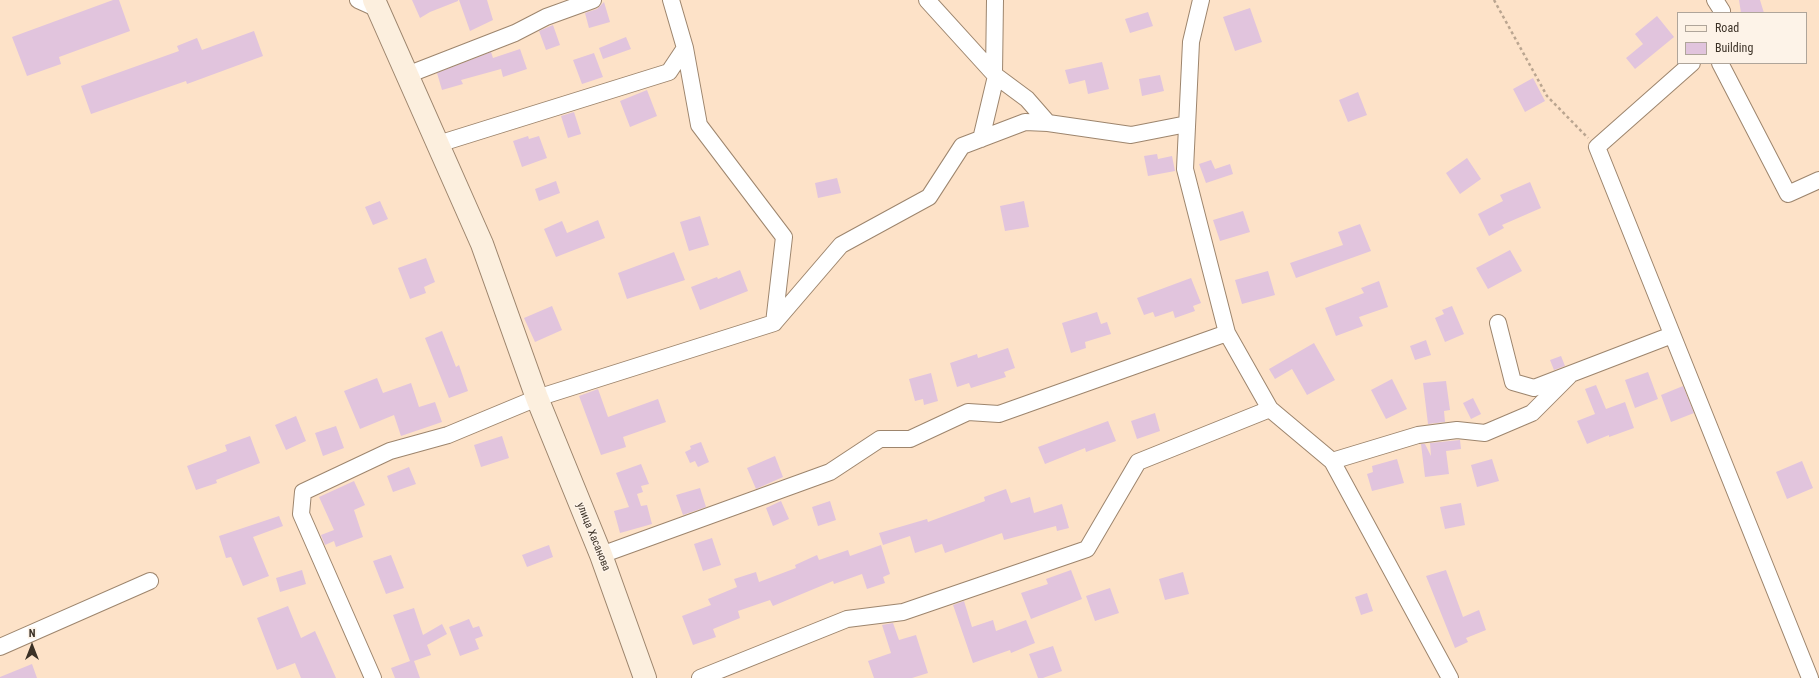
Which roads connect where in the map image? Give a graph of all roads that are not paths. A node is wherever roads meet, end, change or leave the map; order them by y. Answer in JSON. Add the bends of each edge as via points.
{"nodes":[{"id":1,"x":358,"y":0,"type":"edge"},
{"id":2,"x":593,"y":0,"type":"edge"},
{"id":3,"x":671,"y":0,"type":"edge"},
{"id":4,"x":928,"y":0,"type":"edge"},
{"id":5,"x":995,"y":0,"type":"edge"},
{"id":6,"x":1202,"y":0,"type":"edge"},
{"id":7,"x":1715,"y":0,"type":"edge"},
{"id":8,"x":376,"y":5,"type":"edge"},
{"id":9,"x":1722,"y":12,"type":"edge"},
{"id":10,"x":685,"y":48,"type":"junction"},
{"id":11,"x":1691,"y":64,"type":"edge"},
{"id":12,"x":1721,"y":64,"type":"edge"},
{"id":13,"x":406,"y":75,"type":"junction"},
{"id":14,"x":995,"y":75,"type":"junction"},
{"id":15,"x":1048,"y":123,"type":"junction"},
{"id":16,"x":1187,"y":124,"type":"junction"},
{"id":17,"x":982,"y":138,"type":"junction"},
{"id":18,"x":438,"y":144,"type":"junction"},
{"id":19,"x":1819,"y":180,"type":"edge"},
{"id":20,"x":774,"y":323,"type":"junction"},
{"id":21,"x":1498,"y":323,"type":"dead end"},
{"id":22,"x":1227,"y":333,"type":"junction"},
{"id":23,"x":1672,"y":335,"type":"junction"},
{"id":24,"x":1569,"y":376,"type":"junction"},
{"id":25,"x":537,"y":398,"type":"junction"},
{"id":26,"x":1270,"y":409,"type":"junction"},
{"id":27,"x":1332,"y":461,"type":"junction"},
{"id":28,"x":601,"y":555,"type":"junction"},
{"id":29,"x":150,"y":581,"type":"dead end"},
{"id":30,"x":0,"y":647,"type":"edge"},
{"id":31,"x":372,"y":678,"type":"edge"},
{"id":32,"x":645,"y":678,"type":"edge"},
{"id":33,"x":700,"y":678,"type":"edge"},
{"id":34,"x":1450,"y":678,"type":"edge"},
{"id":35,"x":1810,"y":678,"type":"edge"}],
"edges":[{"from":1,"to":8,"type":"street"},
{"from":2,"to":13,"type":"street"},
{"from":3,"to":10,"type":"street"},
{"from":4,"to":14,"type":"street"},
{"from":5,"to":14,"type":"street"},
{"from":6,"to":16,"type":"street","via":[[1191,42]]},
{"from":7,"to":9,"type":"street"},
{"from":8,"to":13,"type":"street","name":"улица Хасанова"},
{"from":10,"to":18,"type":"street","via":[[669,72]]},
{"from":10,"to":20,"type":"street","via":[[699,126],[784,237]]},
{"from":11,"to":23,"type":"street","via":[[1597,147]]},
{"from":12,"to":19,"type":"street","via":[[1788,194]]},
{"from":13,"to":18,"type":"street","name":"улица Хасанова"},
{"from":14,"to":15,"type":"street","via":[[1027,99]]},
{"from":14,"to":17,"type":"street"},
{"from":15,"to":16,"type":"street","via":[[1132,135]]},
{"from":15,"to":17,"type":"street","via":[[1025,122]]},
{"from":16,"to":22,"type":"street","via":[[1184,168]]},
{"from":17,"to":20,"type":"street","via":[[962,146],[929,197],[840,245]]},
{"from":18,"to":25,"type":"street","name":"улица Хасанова","via":[[482,244]]},
{"from":20,"to":25,"type":"street"},
{"from":21,"to":24,"type":"street","via":[[1513,382],[1534,388]]},
{"from":22,"to":26,"type":"street"},
{"from":22,"to":28,"type":"street","via":[[999,414],[968,412],[910,439],[880,440],[830,472]]},
{"from":23,"to":24,"type":"street"},
{"from":23,"to":35,"type":"street"},
{"from":24,"to":27,"type":"street","via":[[1532,413],[1485,433],[1456,430],[1418,435]]},
{"from":25,"to":28,"type":"street","name":"улица Хасанова"},
{"from":25,"to":31,"type":"street","via":[[448,435],[390,451],[303,492],[301,514]]},
{"from":26,"to":27,"type":"street"},
{"from":26,"to":33,"type":"street","via":[[1138,462],[1087,549],[903,612],[847,619]]},
{"from":27,"to":34,"type":"street"},
{"from":28,"to":32,"type":"street","name":"улица Хасанова"},
{"from":29,"to":30,"type":"street"}]}
